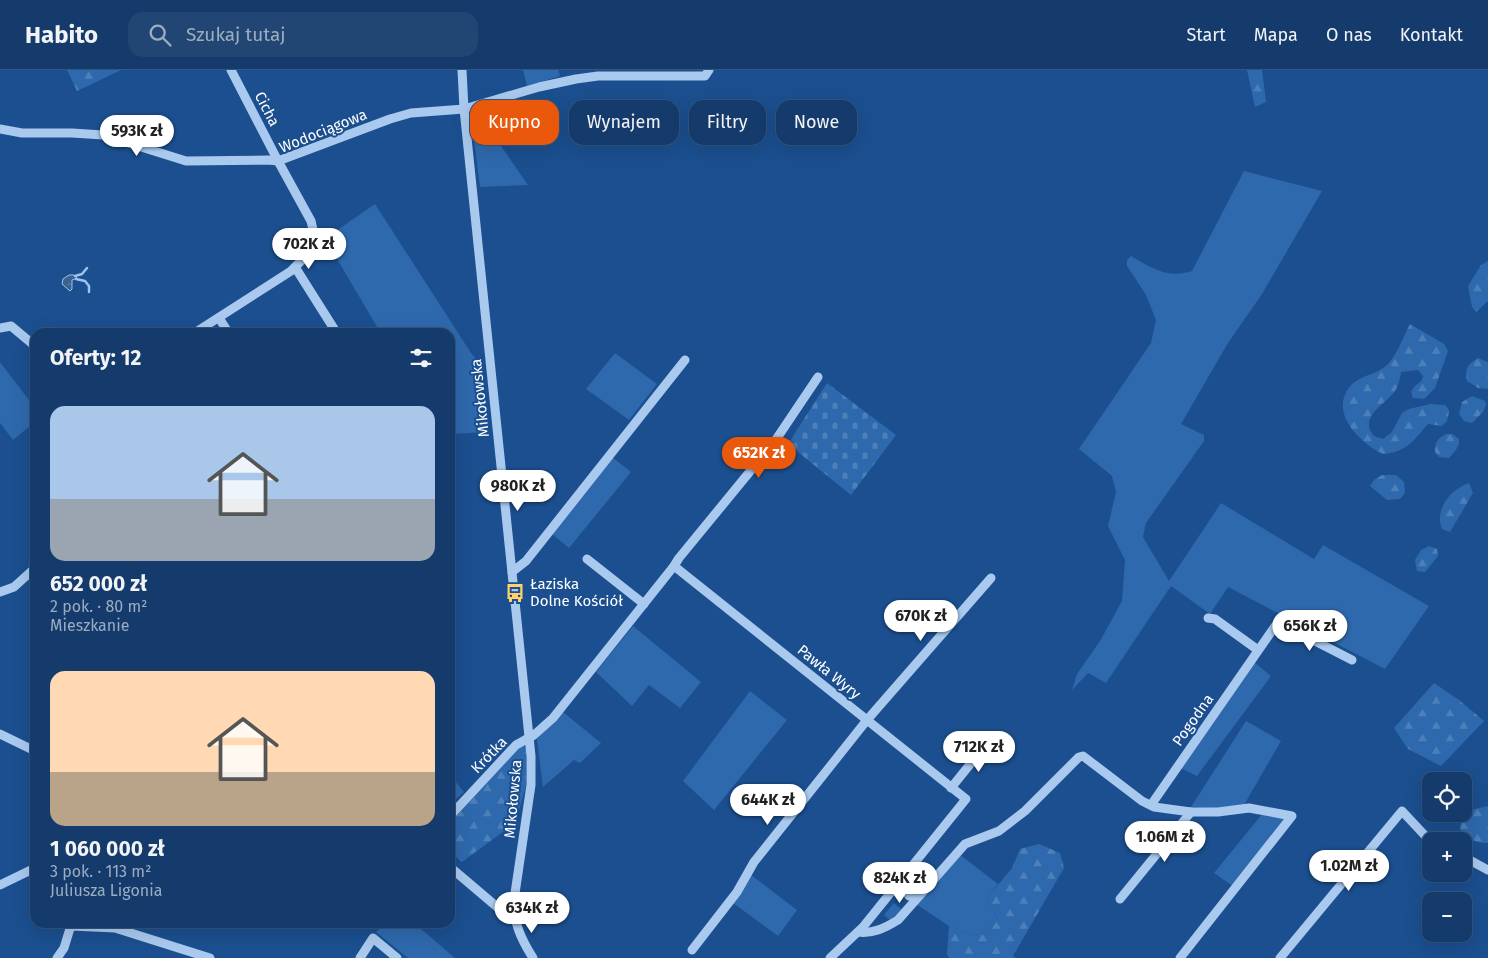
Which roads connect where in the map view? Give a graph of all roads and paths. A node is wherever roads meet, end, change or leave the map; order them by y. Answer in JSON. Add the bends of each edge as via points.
{"nodes":[{"id":1,"x":231,"y":70,"type":"edge"},
{"id":2,"x":462,"y":70,"type":"edge"},
{"id":3,"x":707,"y":73,"type":"edge"},
{"id":4,"x":464,"y":109,"type":"junction"},
{"id":5,"x":0,"y":129,"type":"edge"},
{"id":6,"x":278,"y":161,"type":"junction"},
{"id":7,"x":295,"y":267,"type":"junction"},
{"id":8,"x":219,"y":318,"type":"junction"},
{"id":9,"x":0,"y":328,"type":"edge"},
{"id":10,"x":203,"y":328,"type":"edge"},
{"id":11,"x":225,"y":328,"type":"edge"},
{"id":12,"x":333,"y":328,"type":"edge"},
{"id":13,"x":30,"y":342,"type":"edge"},
{"id":14,"x":684,"y":360,"type":"dead end"},
{"id":15,"x":818,"y":377,"type":"dead end"},
{"id":16,"x":587,"y":559,"type":"dead end"},
{"id":17,"x":674,"y":566,"type":"junction"},
{"id":18,"x":512,"y":572,"type":"junction"},
{"id":19,"x":30,"y":573,"type":"edge"},
{"id":20,"x":991,"y":578,"type":"dead end"},
{"id":21,"x":0,"y":592,"type":"edge"},
{"id":22,"x":644,"y":604,"type":"junction"},
{"id":23,"x":1208,"y":618,"type":"dead end"},
{"id":24,"x":1258,"y":650,"type":"junction"},
{"id":25,"x":1352,"y":660,"type":"dead end"},
{"id":26,"x":867,"y":720,"type":"junction"},
{"id":27,"x":0,"y":734,"type":"edge"},
{"id":28,"x":530,"y":736,"type":"junction"},
{"id":29,"x":988,"y":742,"type":"dead end"},
{"id":30,"x":30,"y":749,"type":"edge"},
{"id":31,"x":951,"y":788,"type":"junction"},
{"id":32,"x":1151,"y":806,"type":"junction"},
{"id":33,"x":455,"y":811,"type":"edge"},
{"id":34,"x":1191,"y":812,"type":"junction"},
{"id":35,"x":1422,"y":832,"type":"edge"},
{"id":36,"x":1472,"y":861,"type":"edge"},
{"id":37,"x":1488,"y":870,"type":"edge"},
{"id":38,"x":30,"y":871,"type":"edge"},
{"id":39,"x":455,"y":871,"type":"edge"},
{"id":40,"x":900,"y":882,"type":"junction"},
{"id":41,"x":0,"y":886,"type":"edge"},
{"id":42,"x":919,"y":896,"type":"junction"},
{"id":43,"x":1120,"y":899,"type":"dead end"},
{"id":44,"x":514,"y":917,"type":"junction"},
{"id":45,"x":71,"y":928,"type":"edge"},
{"id":46,"x":115,"y":928,"type":"edge"},
{"id":47,"x":858,"y":932,"type":"junction"},
{"id":48,"x":692,"y":950,"type":"dead end"},
{"id":49,"x":57,"y":958,"type":"edge"},
{"id":50,"x":210,"y":958,"type":"edge"},
{"id":51,"x":360,"y":958,"type":"edge"},
{"id":52,"x":397,"y":958,"type":"edge"},
{"id":53,"x":533,"y":958,"type":"edge"},
{"id":54,"x":830,"y":958,"type":"edge"},
{"id":55,"x":1180,"y":958,"type":"edge"},
{"id":56,"x":1280,"y":958,"type":"edge"}],
"edges":[{"from":1,"to":6,"type":"street","name":"Cicha"},
{"from":2,"to":4,"type":"street","name":"Mikołowska"},
{"from":3,"to":4,"type":"street","name":"Wodociągowa","via":[[576,79]]},
{"from":4,"to":6,"type":"street","name":"Wodociągowa","via":[[411,113]]},
{"from":4,"to":18,"type":"street","name":"Mikołowska"},
{"from":5,"to":6,"type":"street","via":[[103,135],[186,161]]},
{"from":6,"to":7,"type":"street","name":"Wodociągowa","via":[[311,221],[315,238],[306,256]]},
{"from":7,"to":8,"type":"street","name":"Wodociągowa"},
{"from":7,"to":12,"type":"street"},
{"from":8,"to":10,"type":"street","name":"Wodociągowa"},
{"from":8,"to":11,"type":"street"},
{"from":9,"to":13,"type":"street","via":[[11,326]]},
{"from":14,"to":18,"type":"street","via":[[526,561]]},
{"from":15,"to":17,"type":"street","name":"Krótka","via":[[775,441]]},
{"from":16,"to":22,"type":"street"},
{"from":17,"to":22,"type":"street","name":"Krótka"},
{"from":17,"to":26,"type":"street","name":"Pawła Wyry"},
{"from":18,"to":28,"type":"street","name":"Mikołowska"},
{"from":19,"to":21,"type":"street","via":[[14,587]]},
{"from":20,"to":26,"type":"street"},
{"from":22,"to":28,"type":"street","name":"Krótka","via":[[565,704],[541,730]]},
{"from":23,"to":24,"type":"street","via":[[1215,619]]},
{"from":24,"to":25,"type":"street","name":"Pogodna","via":[[1278,622]]},
{"from":24,"to":32,"type":"street","name":"Pogodna"},
{"from":26,"to":31,"type":"street","name":"Pawła Wyry"},
{"from":26,"to":48,"type":"street","via":[[754,862],[737,892]]},
{"from":27,"to":30,"type":"street"},
{"from":28,"to":33,"type":"street","name":"Krótka","via":[[516,746]]},
{"from":28,"to":44,"type":"street","name":"Mikołowska","via":[[531,785]]},
{"from":29,"to":31,"type":"street"},
{"from":31,"to":40,"type":"street","name":"Pawła Wyry","via":[[966,799]]},
{"from":32,"to":34,"type":"street"},
{"from":32,"to":42,"type":"street","via":[[1081,756],[1025,811],[999,831],[965,844]]},
{"from":34,"to":43,"type":"street"},
{"from":34,"to":55,"type":"street","via":[[1249,808],[1292,816]]},
{"from":35,"to":56,"type":"street","via":[[1402,811]]},
{"from":36,"to":37,"type":"street"},
{"from":38,"to":41,"type":"street"},
{"from":39,"to":44,"type":"street","via":[[503,912]]},
{"from":40,"to":42,"type":"street","via":[[909,896]]},
{"from":40,"to":47,"type":"street"},
{"from":42,"to":47,"type":"street","via":[[898,920],[885,928]]},
{"from":44,"to":53,"type":"street","name":"Mikołowska","via":[[519,934]]},
{"from":45,"to":49,"type":"street"},
{"from":46,"to":50,"type":"street"},
{"from":47,"to":54,"type":"street"},
{"from":51,"to":52,"type":"street","via":[[373,938]]}]}
